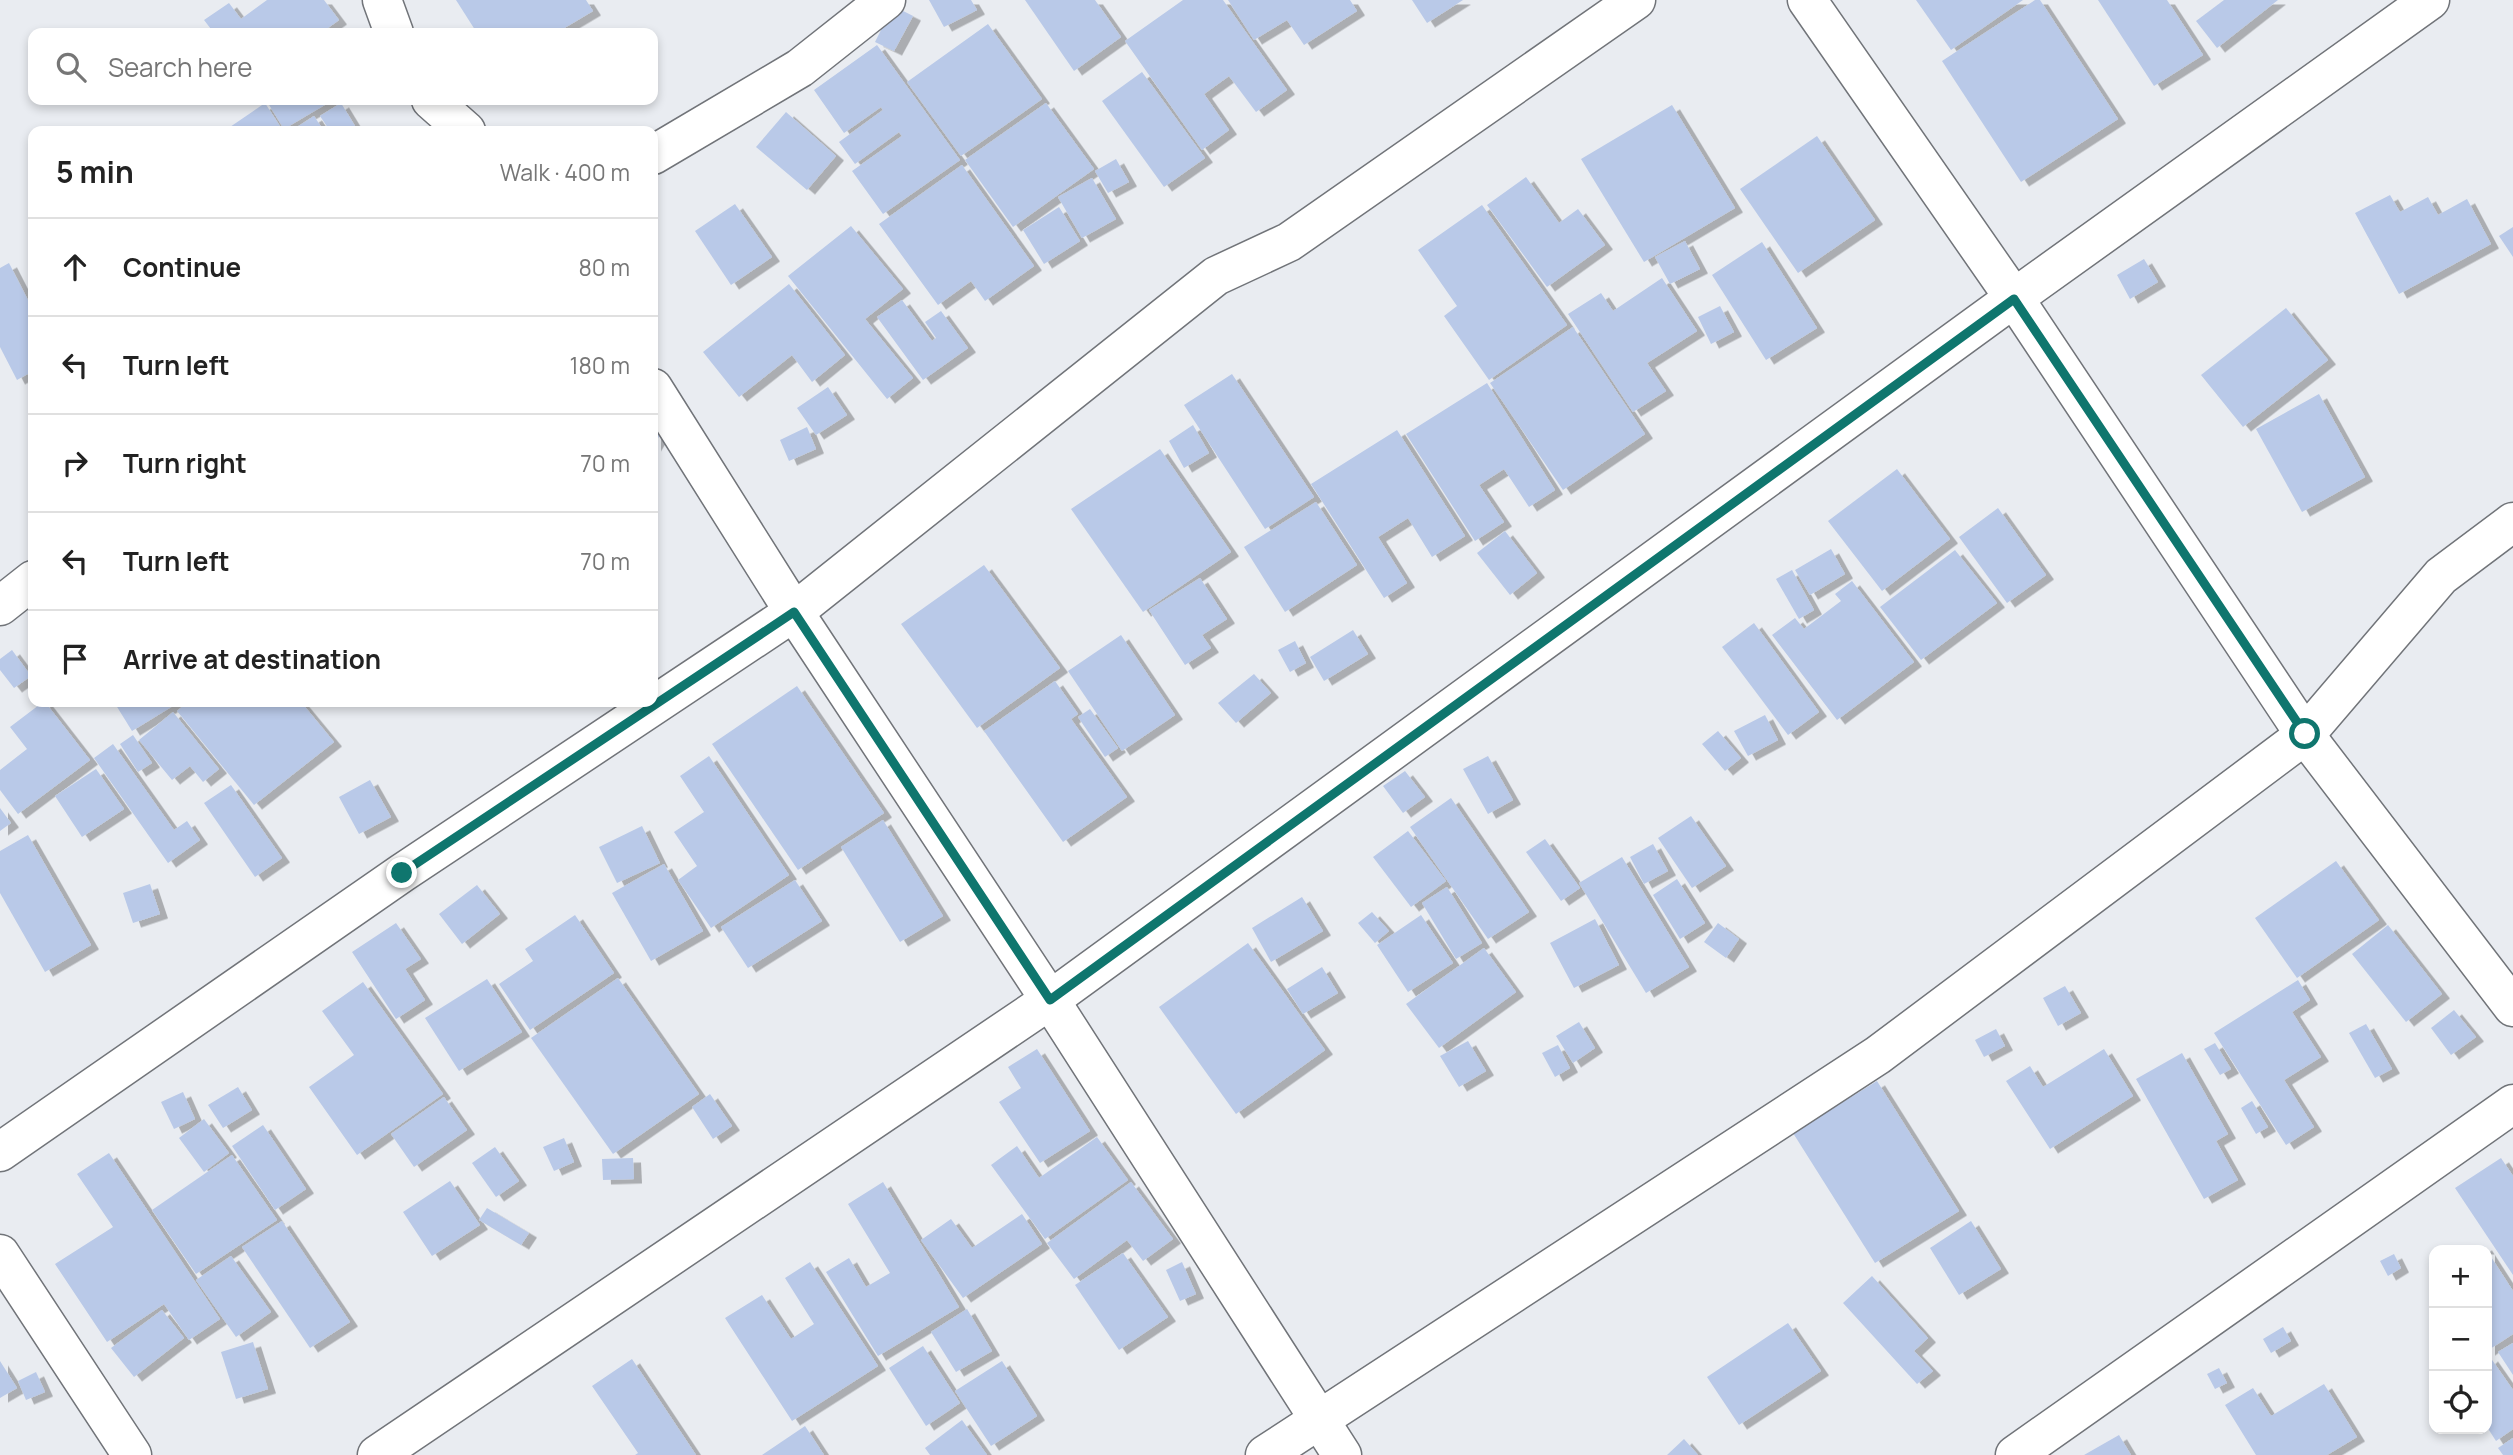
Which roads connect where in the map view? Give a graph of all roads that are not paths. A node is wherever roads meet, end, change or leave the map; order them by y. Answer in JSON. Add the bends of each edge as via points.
{"nodes":[{"id":1,"x":382,"y":0,"type":"edge"},
{"id":2,"x":886,"y":0,"type":"edge"},
{"id":3,"x":1636,"y":0,"type":"edge"},
{"id":4,"x":1807,"y":0,"type":"edge"},
{"id":5,"x":2430,"y":0,"type":"edge"},
{"id":6,"x":392,"y":28,"type":"edge"},
{"id":7,"x":437,"y":105,"type":"edge"},
{"id":8,"x":460,"y":126,"type":"edge"},
{"id":9,"x":658,"y":152,"type":"edge"},
{"id":10,"x":2014,"y":299,"type":"junction"},
{"id":11,"x":658,"y":396,"type":"edge"},
{"id":12,"x":2513,"y":522,"type":"edge"},
{"id":13,"x":28,"y":584,"type":"edge"},
{"id":14,"x":0,"y":606,"type":"edge"},
{"id":15,"x":794,"y":612,"type":"junction"},
{"id":16,"x":658,"y":703,"type":"edge"},
{"id":17,"x":651,"y":707,"type":"edge"},
{"id":18,"x":2305,"y":734,"type":"junction"},
{"id":19,"x":1050,"y":1000,"type":"junction"},
{"id":20,"x":2513,"y":1007,"type":"edge"},
{"id":21,"x":2513,"y":1104,"type":"edge"},
{"id":22,"x":0,"y":1152,"type":"edge"},
{"id":23,"x":0,"y":1254,"type":"edge"},
{"id":24,"x":1319,"y":1419,"type":"junction"},
{"id":25,"x":132,"y":1455,"type":"edge"},
{"id":26,"x":377,"y":1455,"type":"edge"},
{"id":27,"x":1265,"y":1455,"type":"edge"},
{"id":28,"x":1342,"y":1455,"type":"edge"},
{"id":29,"x":2015,"y":1455,"type":"edge"}],
"edges":[{"from":1,"to":6,"type":"street"},
{"from":2,"to":9,"type":"street","via":[[800,68]]},
{"from":3,"to":15,"type":"street","via":[[1289,242],[1216,276]]},
{"from":4,"to":10,"type":"street"},
{"from":5,"to":10,"type":"street"},
{"from":7,"to":8,"type":"street"},
{"from":10,"to":18,"type":"street"},
{"from":10,"to":19,"type":"street"},
{"from":11,"to":15,"type":"street"},
{"from":12,"to":18,"type":"street","via":[[2441,576]]},
{"from":13,"to":14,"type":"street"},
{"from":15,"to":16,"type":"street"},
{"from":15,"to":19,"type":"street"},
{"from":17,"to":22,"type":"street","via":[[402,873]]},
{"from":18,"to":20,"type":"street"},
{"from":18,"to":24,"type":"street","via":[[1878,1055]]},
{"from":19,"to":24,"type":"street"},
{"from":19,"to":26,"type":"street"},
{"from":21,"to":29,"type":"street"},
{"from":23,"to":25,"type":"street"},
{"from":24,"to":27,"type":"street"},
{"from":24,"to":28,"type":"street"}]}
